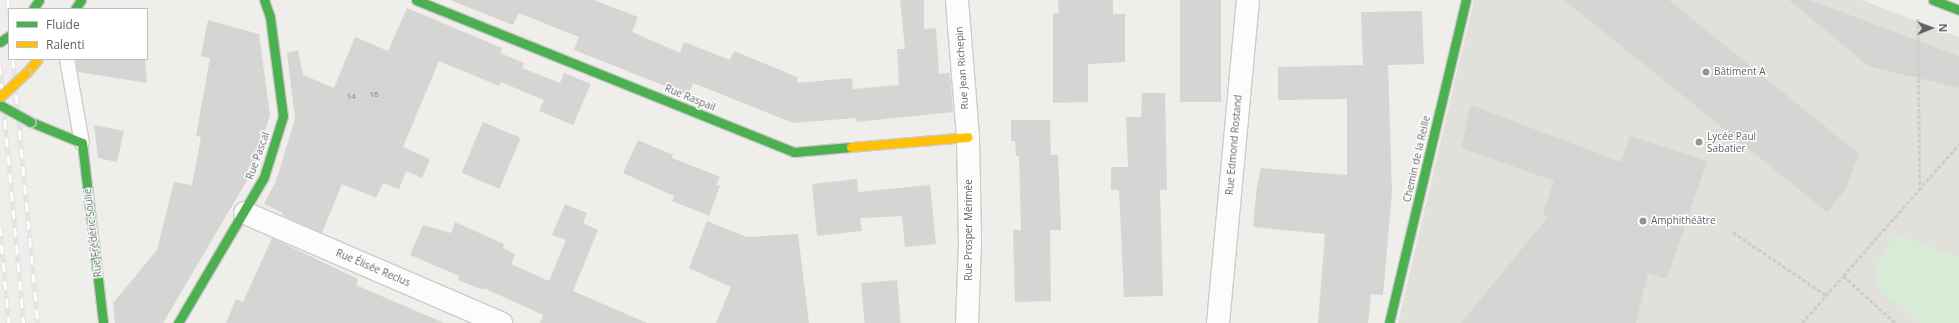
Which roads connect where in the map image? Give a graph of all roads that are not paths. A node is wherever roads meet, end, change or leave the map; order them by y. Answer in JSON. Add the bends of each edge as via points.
{"nodes":[{"id":1,"x":264,"y":0,"type":"edge"},
{"id":2,"x":416,"y":0,"type":"edge"},
{"id":3,"x":957,"y":0,"type":"edge"},
{"id":4,"x":1248,"y":0,"type":"edge"},
{"id":5,"x":1466,"y":0,"type":"edge"},
{"id":6,"x":1933,"y":0,"type":"edge"},
{"id":7,"x":1959,"y":10,"type":"edge"},
{"id":8,"x":37,"y":60,"type":"edge"},
{"id":9,"x":67,"y":60,"type":"edge"},
{"id":10,"x":0,"y":97,"type":"edge"},
{"id":11,"x":0,"y":105,"type":"edge"},
{"id":12,"x":968,"y":137,"type":"junction"},
{"id":13,"x":82,"y":143,"type":"junction"},
{"id":14,"x":245,"y":213,"type":"junction"},
{"id":15,"x":103,"y":323,"type":"edge"},
{"id":16,"x":178,"y":323,"type":"edge"},
{"id":17,"x":501,"y":323,"type":"edge"},
{"id":18,"x":967,"y":323,"type":"edge"},
{"id":19,"x":1218,"y":323,"type":"edge"},
{"id":20,"x":1389,"y":323,"type":"edge"}],
"edges":[{"from":1,"to":14,"type":"street","name":"Rue Pascal","via":[[270,17],[283,116],[264,177]]},
{"from":2,"to":12,"type":"street","name":"Rue Raspail","via":[[794,152]]},
{"from":3,"to":12,"type":"street","name":"Rue Jean Richepin"},
{"from":4,"to":19,"type":"street","name":"Rue Edmond Rostand"},
{"from":5,"to":20,"type":"street","name":"Chemin de la Reille"},
{"from":6,"to":7,"type":"street"},
{"from":8,"to":10,"type":"street","bridge":true,"via":[[26,74]]},
{"from":9,"to":13,"type":"lane","name":"Rue Frédéric Soulié"},
{"from":11,"to":13,"type":"street","bridge":true,"via":[[31,122]]},
{"from":12,"to":18,"type":"street","name":"Rue Prosper Mérimée","via":[[970,243]]},
{"from":13,"to":15,"type":"street","name":"Rue Frédéric Soulié"},
{"from":14,"to":16,"type":"street","name":"Rue Pascal"},
{"from":14,"to":17,"type":"street","name":"Rue Élisée Reclus"}]}
